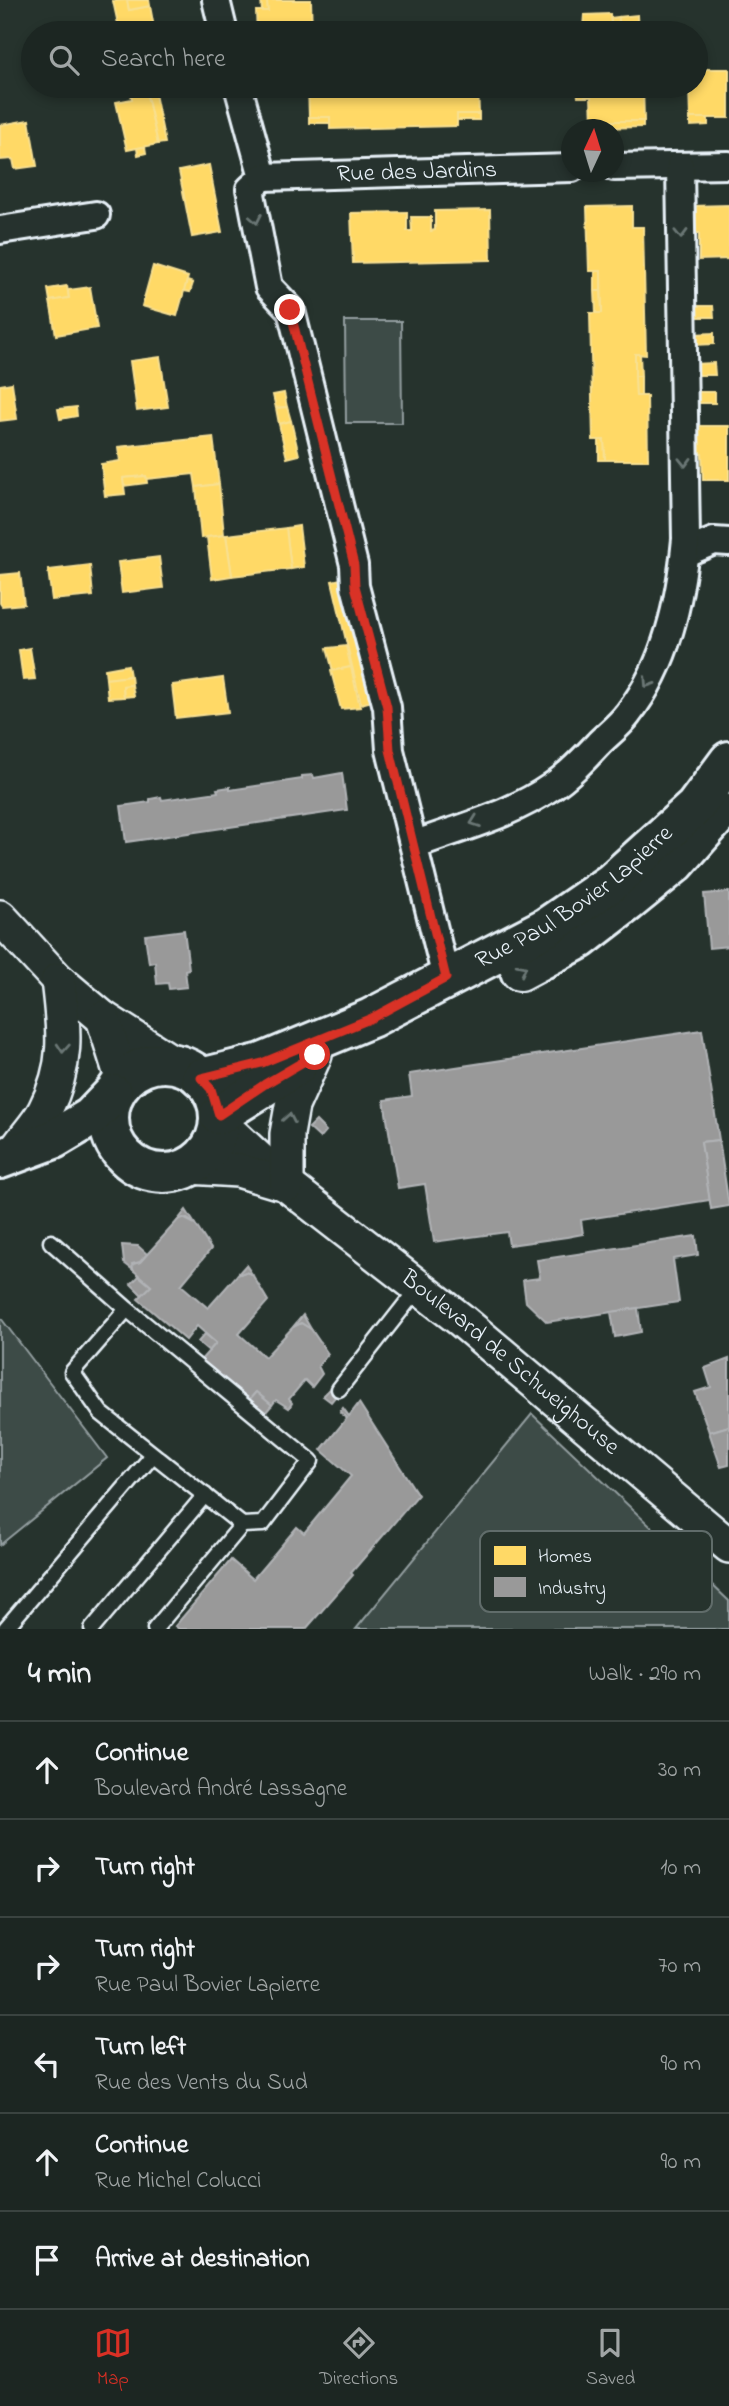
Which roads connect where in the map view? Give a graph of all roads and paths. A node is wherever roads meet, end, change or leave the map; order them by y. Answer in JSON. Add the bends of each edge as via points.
{"nodes":[{"id":1,"x":216,"y":0,"type":"edge"},
{"id":2,"x":222,"y":21,"type":"edge"},
{"id":3,"x":241,"y":98,"type":"edge"},
{"id":4,"x":729,"y":165,"type":"edge"},
{"id":5,"x":680,"y":166,"type":"junction"},
{"id":6,"x":624,"y":167,"type":"edge"},
{"id":7,"x":561,"y":168,"type":"edge"},
{"id":8,"x":263,"y":177,"type":"junction"},
{"id":9,"x":96,"y":215,"type":"dead end"},
{"id":10,"x":0,"y":230,"type":"edge"},
{"id":11,"x":729,"y":542,"type":"edge"},
{"id":12,"x":685,"y":554,"type":"junction"},
{"id":13,"x":729,"y":761,"type":"edge"},
{"id":14,"x":729,"y":803,"type":"edge"},
{"id":15,"x":414,"y":845,"type":"junction"},
{"id":16,"x":0,"y":917,"type":"edge"},
{"id":17,"x":446,"y":978,"type":"junction"},
{"id":18,"x":58,"y":980,"type":"junction"},
{"id":19,"x":103,"y":1018,"type":"junction"},
{"id":20,"x":315,"y":1055,"type":"junction"},
{"id":21,"x":188,"y":1071,"type":"junction"},
{"id":22,"x":118,"y":1087,"type":"junction"},
{"id":23,"x":219,"y":1119,"type":"junction"},
{"id":24,"x":119,"y":1152,"type":"junction"},
{"id":25,"x":4,"y":1161,"type":"edge"},
{"id":26,"x":190,"y":1167,"type":"junction"},
{"id":27,"x":287,"y":1185,"type":"junction"},
{"id":28,"x":51,"y":1242,"type":"dead end"},
{"id":29,"x":419,"y":1287,"type":"junction"},
{"id":30,"x":127,"y":1309,"type":"junction"},
{"id":31,"x":339,"y":1389,"type":"dead end"},
{"id":32,"x":153,"y":1455,"type":"junction"},
{"id":33,"x":205,"y":1495,"type":"junction"},
{"id":34,"x":242,"y":1525,"type":"junction"},
{"id":35,"x":711,"y":1531,"type":"edge"},
{"id":36,"x":712,"y":1532,"type":"edge"},
{"id":37,"x":729,"y":1546,"type":"edge"},
{"id":38,"x":5,"y":1629,"type":"edge"},
{"id":39,"x":92,"y":1629,"type":"edge"},
{"id":40,"x":155,"y":1629,"type":"edge"}],
"edges":[{"from":1,"to":2,"type":"street"},
{"from":3,"to":8,"type":"street"},
{"from":4,"to":5,"type":"street"},
{"from":5,"to":6,"type":"street"},
{"from":5,"to":12,"type":"street","one_way":true},
{"from":7,"to":8,"type":"street","name":"Rue des Jardins"},
{"from":8,"to":15,"type":"street","one_way":true,"via":[[250,189],[269,287],[290,310],[387,707],[390,750]]},
{"from":9,"to":10,"type":"street"},
{"from":11,"to":12,"type":"street","via":[[715,541]]},
{"from":12,"to":15,"type":"street","one_way":true,"via":[[671,629],[656,671],[628,714],[551,787],[513,808]]},
{"from":13,"to":17,"type":"main road","name":"Rue Paul Bovier Lapierre","via":[[695,807],[611,883],[547,927]]},
{"from":20,"to":14,"type":"main road","one_way":true,"via":[[414,1021],[580,939],[676,863]]},
{"from":15,"to":17,"type":"street"},
{"from":16,"to":18,"type":"street"},
{"from":17,"to":21,"type":"main road","name":"Rue Paul Bovier Lapierre","via":[[372,1018],[262,1063]]},
{"from":18,"to":19,"type":"street"},
{"from":18,"to":25,"type":"street","one_way":true,"via":[[65,1040],[61,1070],[44,1112]]},
{"from":19,"to":21,"type":"street"},
{"from":19,"to":22,"type":"street"},
{"from":20,"to":23,"type":"main road","via":[[265,1084]]},
{"from":27,"to":20,"type":"street","one_way":true,"via":[[286,1134],[292,1105]]},
{"from":21,"to":22,"type":"main road","via":[[156,1063],[138,1069]]},
{"from":21,"to":23,"type":"main road","via":[[211,1089]]},
{"from":22,"to":24,"type":"main road","via":[[108,1124]]},
{"from":22,"to":25,"type":"main road","via":[[91,1117]]},
{"from":23,"to":26,"type":"main road","via":[[210,1149]]},
{"from":23,"to":27,"type":"street","name":"Boulevard de Schweighouse"},
{"from":24,"to":25,"type":"main road","via":[[72,1149]]},
{"from":24,"to":26,"type":"main road","via":[[130,1163],[159,1174]]},
{"from":26,"to":27,"type":"street","name":"Boulevard de Schweighouse","via":[[238,1170]]},
{"from":27,"to":29,"type":"street","name":"Boulevard de Schweighouse"},
{"from":28,"to":30,"type":"lane"},
{"from":29,"to":31,"type":"lane"},
{"from":29,"to":35,"type":"street","name":"Boulevard de Schweighouse"},
{"from":30,"to":32,"type":"lane","via":[[72,1371],[101,1413]]},
{"from":30,"to":34,"type":"lane","via":[[311,1461],[263,1524]]},
{"from":32,"to":33,"type":"lane"},
{"from":32,"to":38,"type":"lane"},
{"from":33,"to":34,"type":"lane"},
{"from":33,"to":39,"type":"lane"},
{"from":34,"to":40,"type":"lane"},
{"from":36,"to":37,"type":"street","name":"Boulevard de Schweighouse"}]}
